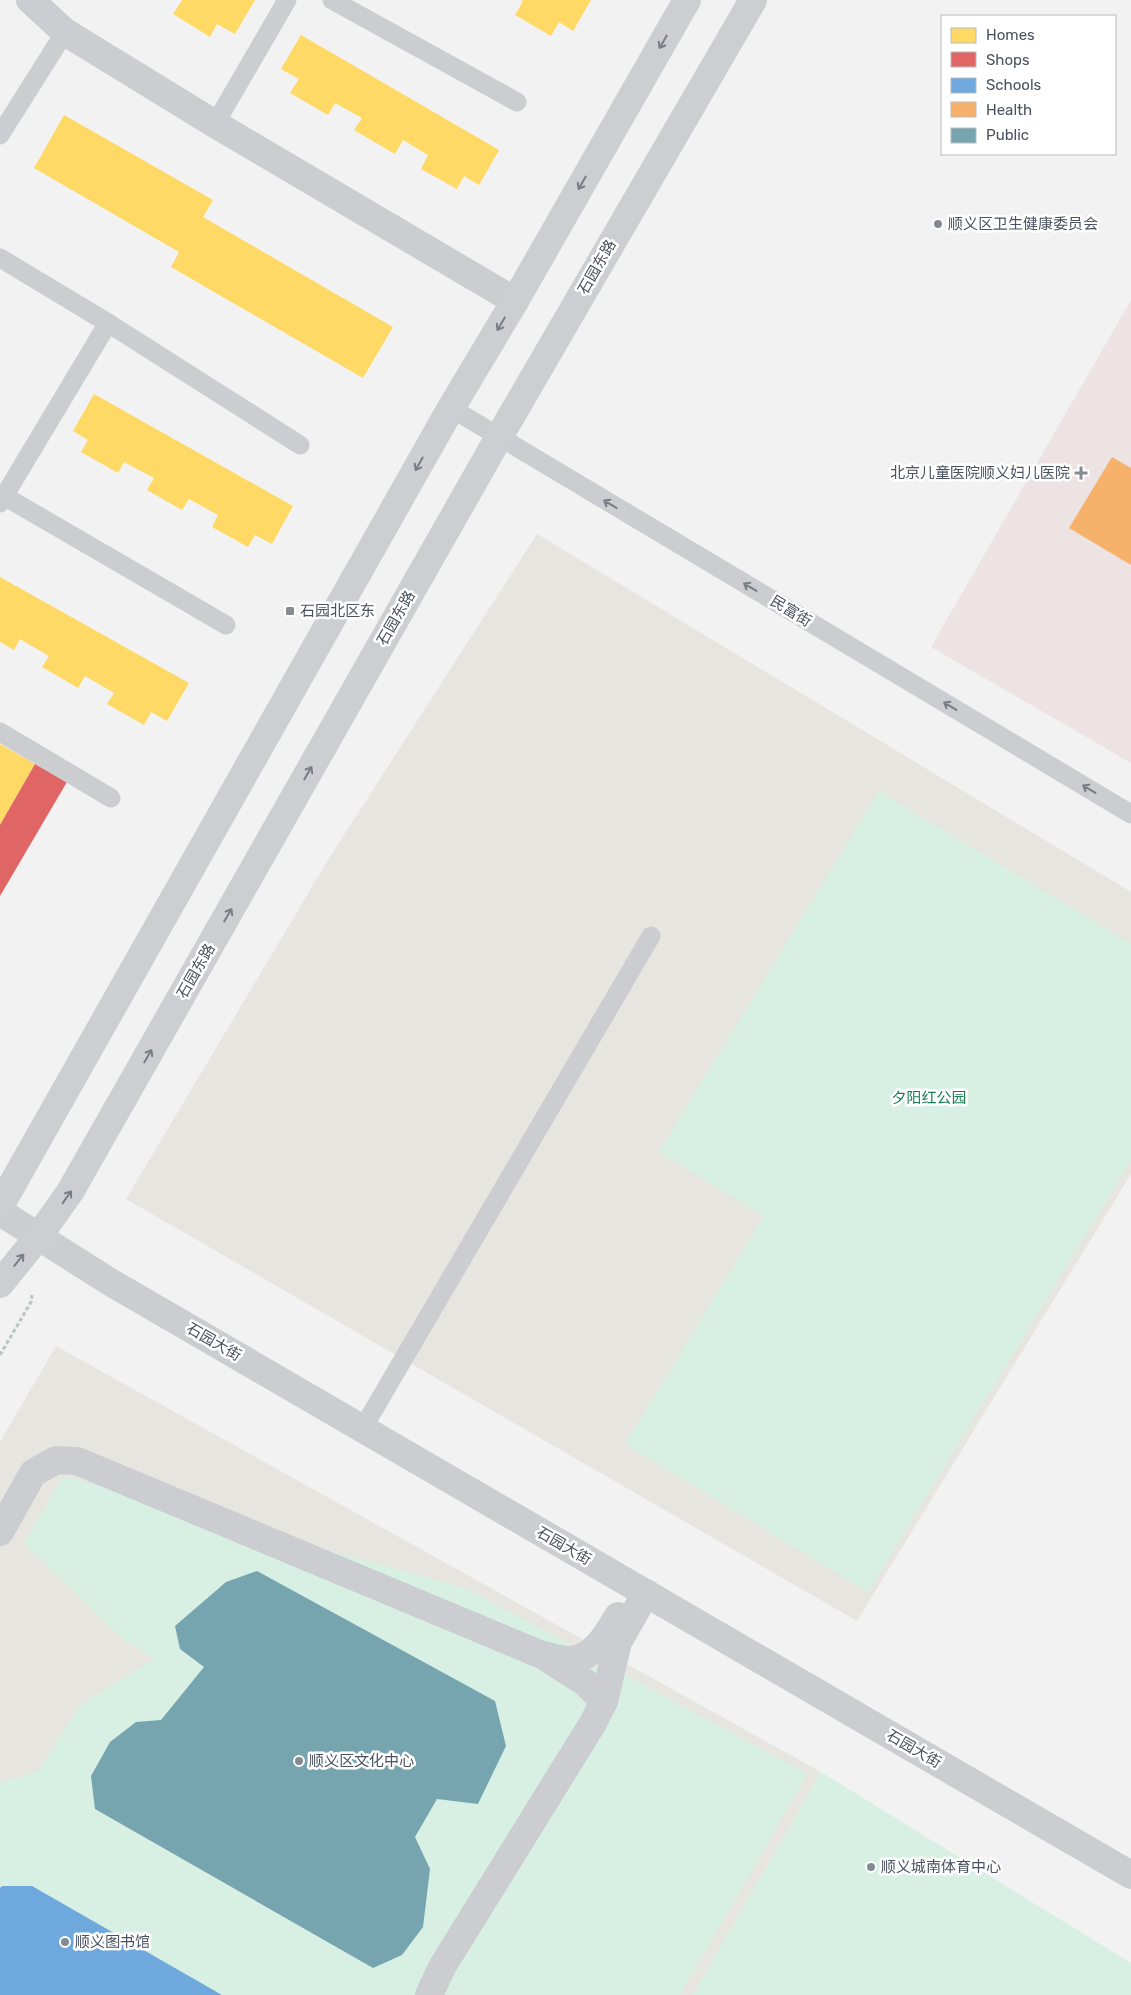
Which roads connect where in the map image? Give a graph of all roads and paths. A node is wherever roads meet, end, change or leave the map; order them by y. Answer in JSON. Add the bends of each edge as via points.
{"nodes":[{"id":1,"x":30,"y":0,"type":"edge"},
{"id":2,"x":287,"y":0,"type":"edge"},
{"id":3,"x":332,"y":0,"type":"edge"},
{"id":4,"x":687,"y":0,"type":"edge"},
{"id":5,"x":753,"y":0,"type":"edge"},
{"id":6,"x":65,"y":32,"type":"junction"},
{"id":7,"x":517,"y":102,"type":"dead end"},
{"id":8,"x":215,"y":124,"type":"junction"},
{"id":9,"x":0,"y":135,"type":"edge"},
{"id":10,"x":0,"y":258,"type":"edge"},
{"id":11,"x":515,"y":301,"type":"junction"},
{"id":12,"x":108,"y":323,"type":"junction"},
{"id":13,"x":450,"y":408,"type":"junction"},
{"id":14,"x":498,"y":437,"type":"junction"},
{"id":15,"x":300,"y":446,"type":"dead end"},
{"id":16,"x":2,"y":499,"type":"edge"},
{"id":17,"x":226,"y":625,"type":"dead end"},
{"id":18,"x":0,"y":732,"type":"edge"},
{"id":19,"x":111,"y":798,"type":"dead end"},
{"id":20,"x":1131,"y":814,"type":"edge"},
{"id":21,"x":651,"y":936,"type":"dead end"},
{"id":22,"x":0,"y":1206,"type":"edge"},
{"id":23,"x":0,"y":1212,"type":"edge"},
{"id":24,"x":38,"y":1236,"type":"junction"},
{"id":25,"x":0,"y":1284,"type":"edge"},
{"id":26,"x":363,"y":1428,"type":"junction"},
{"id":27,"x":0,"y":1532,"type":"edge"},
{"id":28,"x":640,"y":1590,"type":"junction"},
{"id":29,"x":542,"y":1655,"type":"junction"},
{"id":30,"x":604,"y":1701,"type":"junction"},
{"id":31,"x":1131,"y":1875,"type":"edge"},
{"id":32,"x":429,"y":1995,"type":"edge"}],
"edges":[{"from":1,"to":6,"type":"street"},
{"from":2,"to":8,"type":"lane"},
{"from":3,"to":7,"type":"lane"},
{"from":4,"to":11,"type":"main road","one_way":true},
{"from":5,"to":14,"type":"main road","name":"石园东路"},
{"from":6,"to":8,"type":"street"},
{"from":6,"to":9,"type":"lane"},
{"from":8,"to":11,"type":"street"},
{"from":10,"to":12,"type":"lane"},
{"from":11,"to":13,"type":"main road","one_way":true},
{"from":12,"to":15,"type":"lane"},
{"from":12,"to":16,"type":"lane"},
{"from":13,"to":14,"type":"lane","name":"民富街"},
{"from":13,"to":22,"type":"main road","one_way":true},
{"from":20,"to":14,"type":"lane","name":"民富街","one_way":true},
{"from":24,"to":14,"type":"main road","name":"石园东路","one_way":true,"via":[[70,1192]]},
{"from":16,"to":17,"type":"lane"},
{"from":18,"to":19,"type":"lane"},
{"from":21,"to":26,"type":"lane"},
{"from":23,"to":24,"type":"street","name":"石园大街"},
{"from":25,"to":24,"type":"main road","name":"石园东路","one_way":true},
{"from":24,"to":26,"type":"street","name":"石园大街","via":[[110,1282]]},
{"from":26,"to":28,"type":"street","name":"石园大街"},
{"from":27,"to":29,"type":"street","via":[[33,1473],[56,1460],[76,1461]]},
{"from":28,"to":29,"type":"street","via":[[599,1644],[586,1655],[571,1660]]},
{"from":28,"to":30,"type":"street","via":[[618,1642]]},
{"from":28,"to":31,"type":"street","name":"石园大街"},
{"from":29,"to":30,"type":"street","via":[[586,1683]]},
{"from":30,"to":32,"type":"street","via":[[442,1967]]}]}
